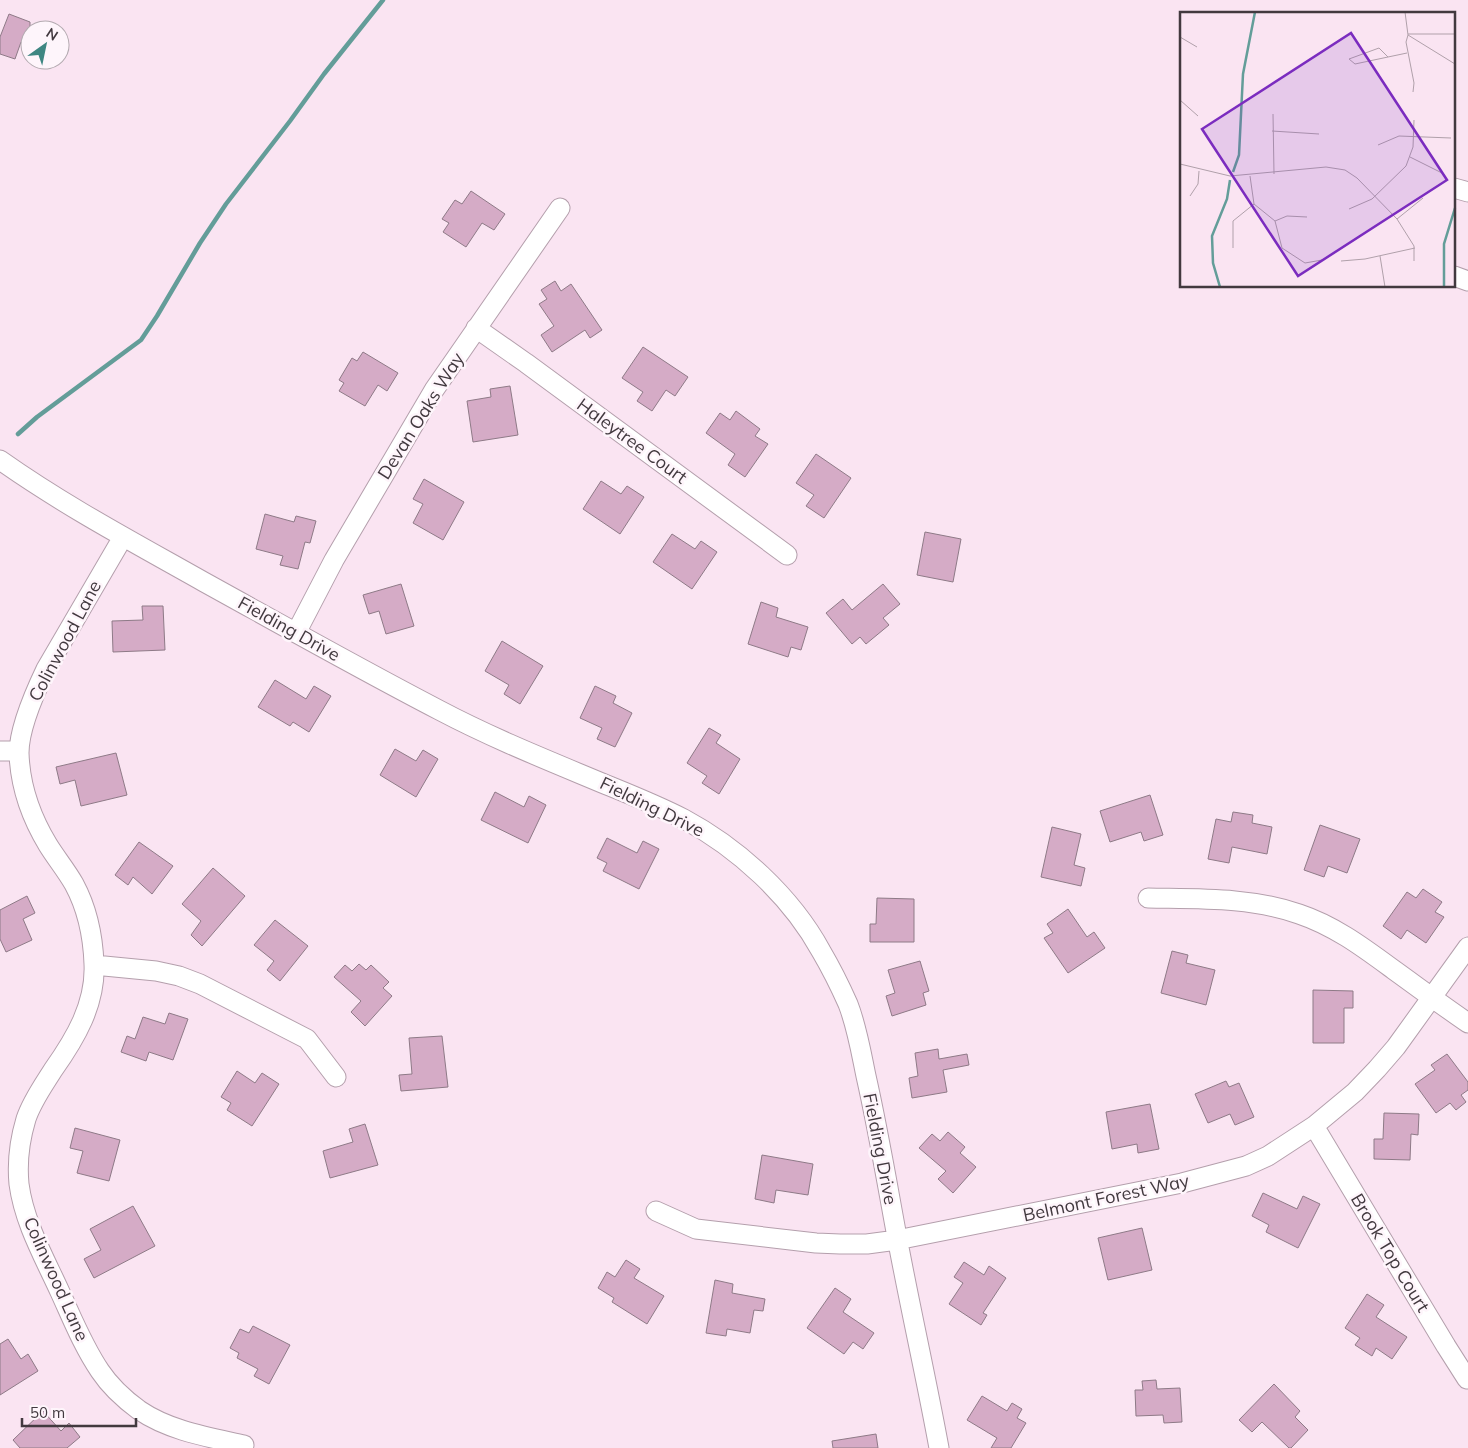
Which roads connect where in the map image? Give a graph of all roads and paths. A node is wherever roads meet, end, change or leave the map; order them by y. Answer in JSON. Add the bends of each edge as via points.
{"nodes":[{"id":1,"x":560,"y":208,"type":"dead end"},
{"id":2,"x":476,"y":328,"type":"junction"},
{"id":3,"x":0,"y":460,"type":"edge"},
{"id":4,"x":123,"y":537,"type":"junction"},
{"id":5,"x":787,"y":555,"type":"dead end"},
{"id":6,"x":296,"y":633,"type":"junction"},
{"id":7,"x":0,"y":751,"type":"edge"},
{"id":8,"x":19,"y":751,"type":"junction"},
{"id":9,"x":1148,"y":898,"type":"dead end"},
{"id":10,"x":1468,"y":947,"type":"edge"},
{"id":11,"x":94,"y":965,"type":"junction"},
{"id":12,"x":1432,"y":997,"type":"junction"},
{"id":13,"x":1468,"y":1023,"type":"edge"},
{"id":14,"x":336,"y":1077,"type":"dead end"},
{"id":15,"x":1314,"y":1126,"type":"junction"},
{"id":16,"x":656,"y":1211,"type":"dead end"},
{"id":17,"x":897,"y":1240,"type":"junction"},
{"id":18,"x":1467,"y":1379,"type":"edge"},
{"id":19,"x":244,"y":1445,"type":"dead end"},
{"id":20,"x":939,"y":1448,"type":"edge"}],
"edges":[{"from":1,"to":2,"type":"street","name":"Devan Oaks Way"},
{"from":2,"to":5,"type":"street","name":"Haleytree Court"},
{"from":2,"to":6,"type":"street","name":"Devan Oaks Way","via":[[384,474]]},
{"from":3,"to":4,"type":"street","name":"Fielding Drive"},
{"from":4,"to":6,"type":"street","name":"Fielding Drive"},
{"from":4,"to":8,"type":"street","name":"Colinwood Lane","via":[[38,685]]},
{"from":6,"to":17,"type":"street","name":"Fielding Drive","via":[[492,736],[685,819],[730,849],[783,897],[821,950],[848,1006],[874,1114]]},
{"from":7,"to":8,"type":"street"},
{"from":8,"to":11,"type":"street","name":"Colinwood Lane","via":[[23,783],[35,822],[73,883],[88,917]]},
{"from":9,"to":12,"type":"street","via":[[1243,902],[1297,913],[1359,944]]},
{"from":10,"to":12,"type":"street","name":"Belmont Forest Way"},
{"from":11,"to":14,"type":"street","via":[[156,971],[200,984],[307,1039]]},
{"from":11,"to":19,"type":"street","name":"Colinwood Lane","via":[[93,986],[83,1020],[38,1093],[26,1120],[19,1170],[25,1211],[89,1354],[112,1387],[155,1419],[197,1435]]},
{"from":12,"to":13,"type":"street"},
{"from":12,"to":15,"type":"street","name":"Belmont Forest Way","via":[[1377,1069]]},
{"from":15,"to":17,"type":"street","name":"Belmont Forest Way","via":[[1268,1156],[1224,1173]]},
{"from":15,"to":18,"type":"street","name":"Brook Top Court"},
{"from":16,"to":17,"type":"street","name":"Belmont Forest Way","via":[[696,1228],[714,1231],[816,1243],[867,1244]]},
{"from":17,"to":20,"type":"street","name":"Fielding Drive"}]}
